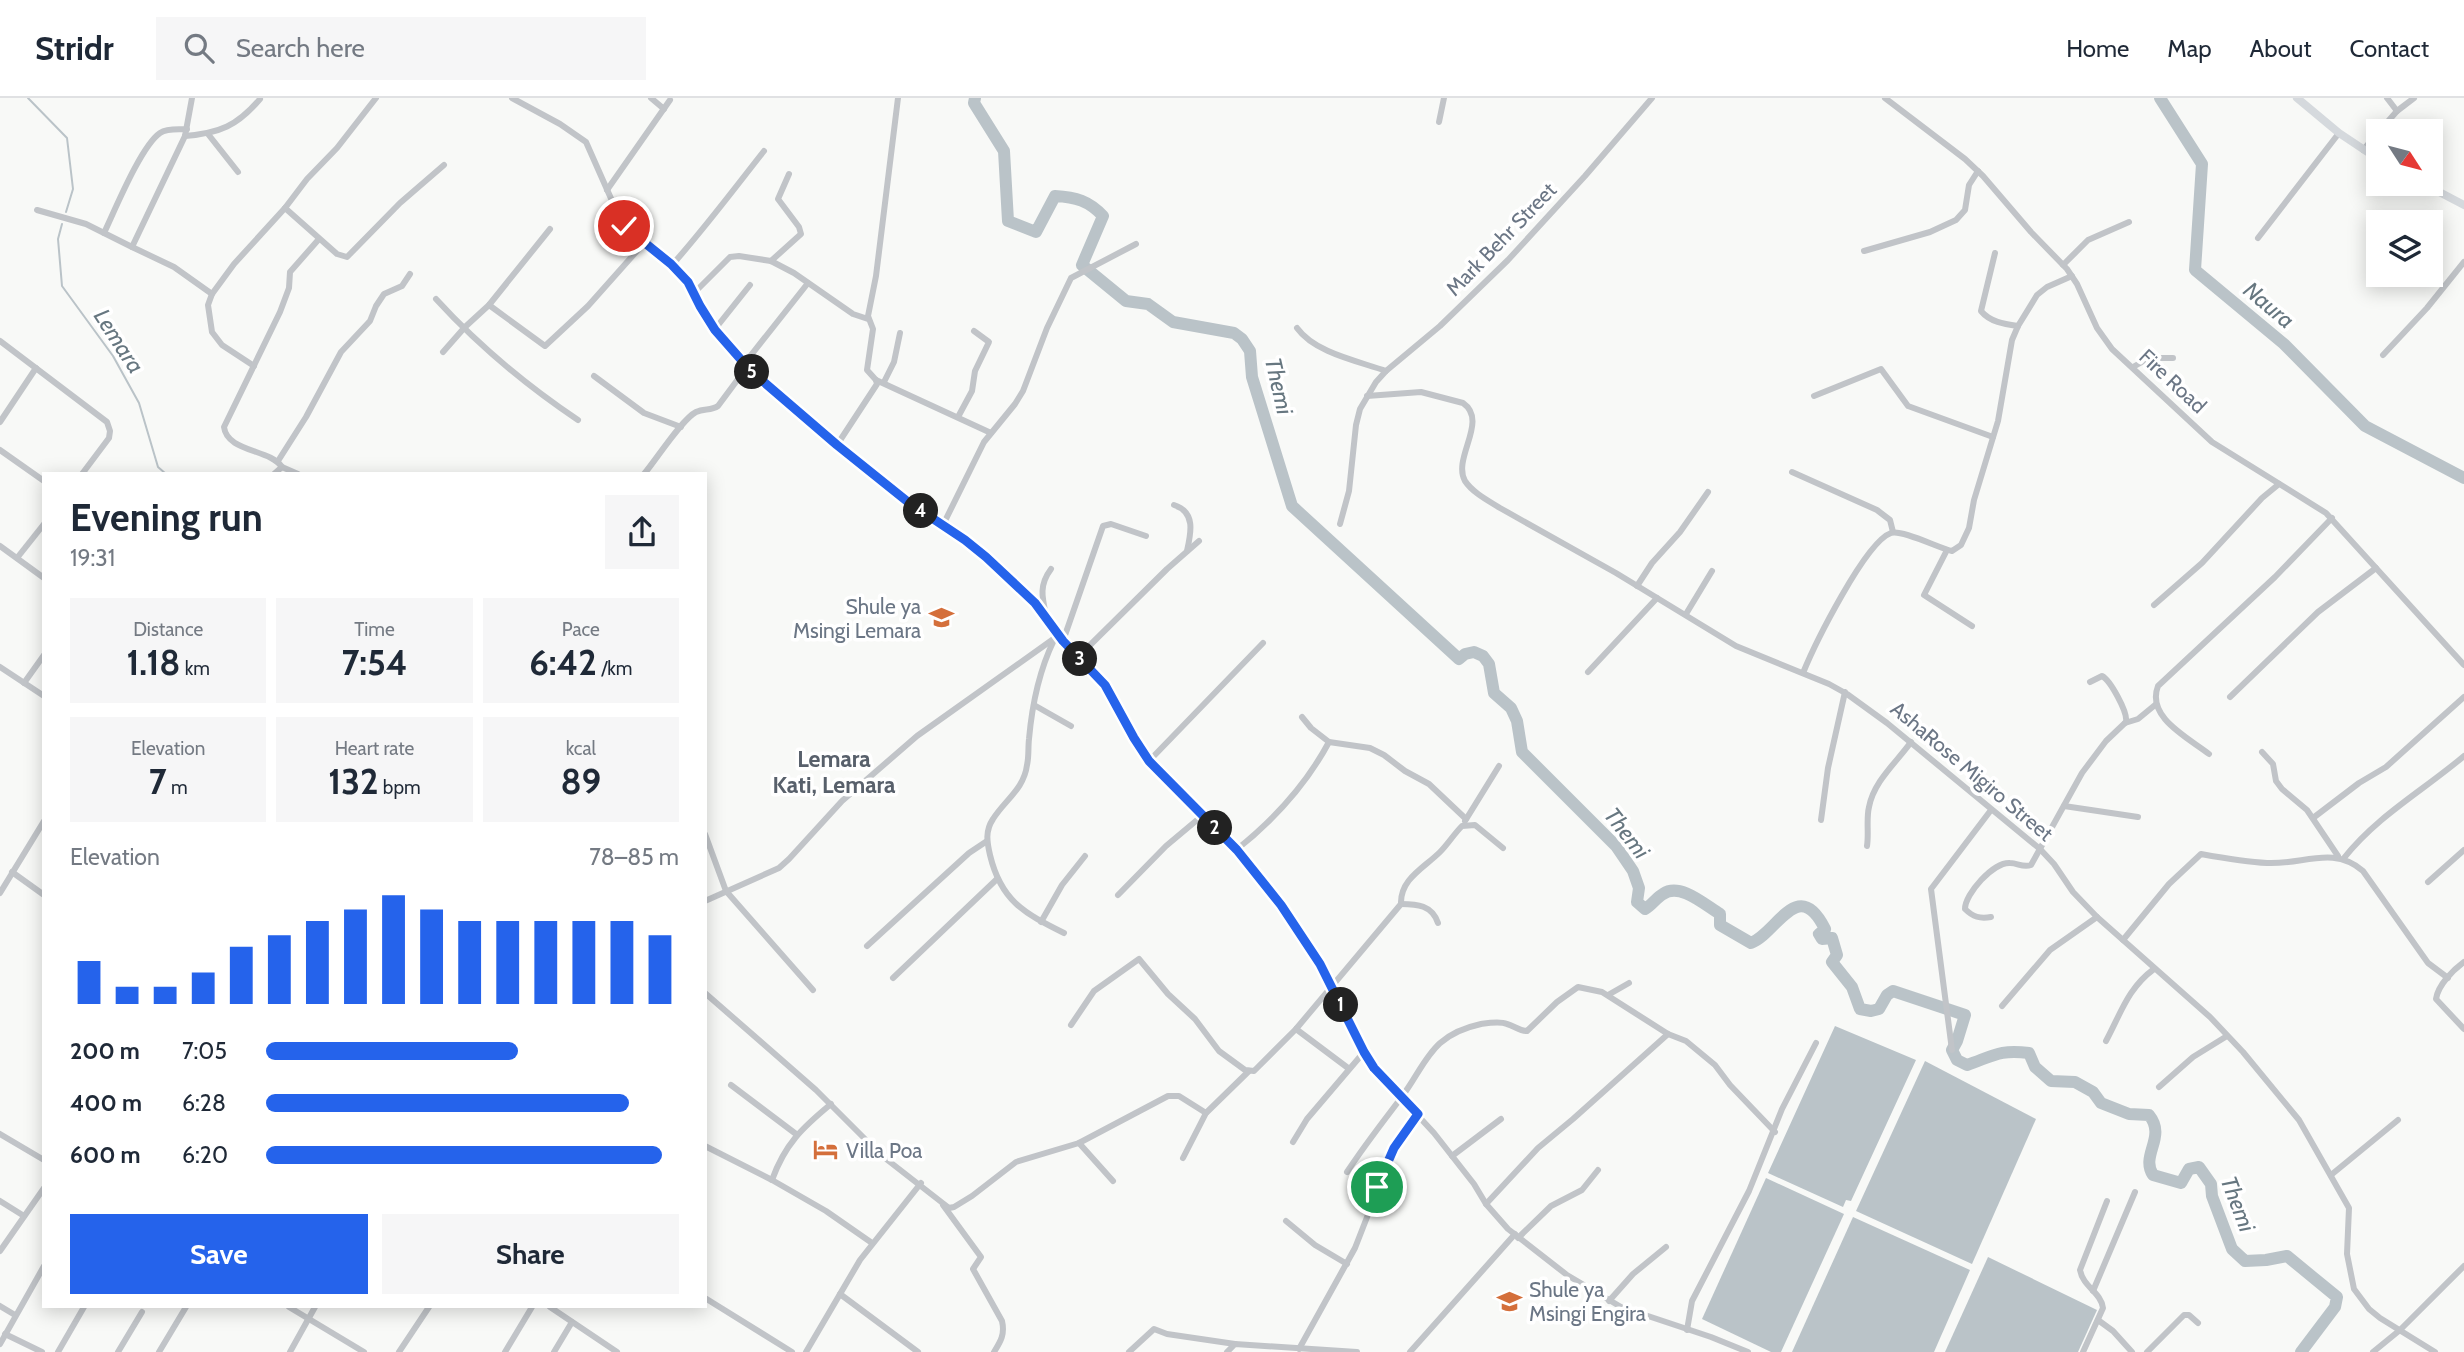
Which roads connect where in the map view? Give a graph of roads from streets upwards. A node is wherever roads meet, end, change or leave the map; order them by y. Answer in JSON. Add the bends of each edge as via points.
{"nodes":[{"id":1,"x":192,"y":98,"type":"edge"},
{"id":2,"x":376,"y":98,"type":"edge"},
{"id":3,"x":512,"y":98,"type":"edge"},
{"id":4,"x":651,"y":98,"type":"edge"},
{"id":5,"x":898,"y":98,"type":"edge"},
{"id":6,"x":1444,"y":98,"type":"edge"},
{"id":7,"x":1652,"y":98,"type":"edge"},
{"id":8,"x":1885,"y":98,"type":"edge"},
{"id":9,"x":2387,"y":98,"type":"edge"},
{"id":10,"x":2414,"y":98,"type":"edge"},
{"id":11,"x":260,"y":99,"type":"edge"},
{"id":12,"x":670,"y":100,"type":"dead end"},
{"id":13,"x":2302,"y":100,"type":"edge"},
{"id":14,"x":664,"y":108,"type":"junction"},
{"id":15,"x":2397,"y":111,"type":"junction"},
{"id":16,"x":1439,"y":122,"type":"dead end"},
{"id":17,"x":186,"y":133,"type":"junction"},
{"id":18,"x":2339,"y":133,"type":"junction"},
{"id":19,"x":208,"y":134,"type":"junction"},
{"id":20,"x":764,"y":150,"type":"dead end"},
{"id":21,"x":2362,"y":150,"type":"junction"},
{"id":22,"x":2366,"y":152,"type":"edge"},
{"id":23,"x":444,"y":165,"type":"dead end"},
{"id":24,"x":1978,"y":171,"type":"junction"},
{"id":25,"x":238,"y":172,"type":"dead end"},
{"id":26,"x":789,"y":174,"type":"dead end"},
{"id":27,"x":607,"y":190,"type":"junction"},
{"id":28,"x":2443,"y":194,"type":"edge"},
{"id":29,"x":2464,"y":205,"type":"edge"},
{"id":30,"x":285,"y":208,"type":"junction"},
{"id":31,"x":37,"y":210,"type":"dead end"},
{"id":32,"x":2129,"y":222,"type":"dead end"},
{"id":33,"x":550,"y":229,"type":"dead end"},
{"id":34,"x":104,"y":233,"type":"junction"},
{"id":35,"x":2258,"y":238,"type":"dead end"},
{"id":36,"x":319,"y":239,"type":"junction"},
{"id":37,"x":644,"y":243,"type":"junction"},
{"id":38,"x":1136,"y":244,"type":"dead end"},
{"id":39,"x":132,"y":247,"type":"junction"},
{"id":40,"x":1864,"y":251,"type":"dead end"},
{"id":41,"x":1995,"y":253,"type":"dead end"},
{"id":42,"x":771,"y":261,"type":"junction"},
{"id":43,"x":2464,"y":262,"type":"edge"},
{"id":44,"x":672,"y":265,"type":"junction"},
{"id":45,"x":2063,"y":265,"type":"junction"},
{"id":46,"x":410,"y":274,"type":"dead end"},
{"id":47,"x":2072,"y":276,"type":"junction"},
{"id":48,"x":808,"y":283,"type":"junction"},
{"id":49,"x":750,"y":285,"type":"dead end"},
{"id":50,"x":694,"y":293,"type":"junction"},
{"id":51,"x":212,"y":294,"type":"junction"},
{"id":52,"x":436,"y":299,"type":"dead end"},
{"id":53,"x":489,"y":305,"type":"junction"},
{"id":54,"x":869,"y":319,"type":"junction"},
{"id":55,"x":2018,"y":326,"type":"junction"},
{"id":56,"x":465,"y":327,"type":"junction"},
{"id":57,"x":1297,"y":328,"type":"dead end"},
{"id":58,"x":715,"y":330,"type":"junction"},
{"id":59,"x":974,"y":331,"type":"dead end"},
{"id":60,"x":900,"y":332,"type":"dead end"},
{"id":61,"x":0,"y":341,"type":"edge"},
{"id":62,"x":443,"y":352,"type":"dead end"},
{"id":63,"x":2383,"y":355,"type":"dead end"},
{"id":64,"x":2173,"y":358,"type":"dead end"},
{"id":65,"x":254,"y":366,"type":"junction"},
{"id":66,"x":746,"y":366,"type":"junction"},
{"id":67,"x":2133,"y":367,"type":"junction"},
{"id":68,"x":36,"y":368,"type":"junction"},
{"id":69,"x":1386,"y":371,"type":"junction"},
{"id":70,"x":594,"y":376,"type":"dead end"},
{"id":71,"x":880,"y":381,"type":"junction"},
{"id":72,"x":1367,"y":396,"type":"junction"},
{"id":73,"x":1814,"y":396,"type":"dead end"},
{"id":74,"x":958,"y":417,"type":"junction"},
{"id":75,"x":578,"y":420,"type":"dead end"},
{"id":76,"x":0,"y":422,"type":"edge"},
{"id":77,"x":681,"y":427,"type":"junction"},
{"id":78,"x":991,"y":433,"type":"junction"},
{"id":79,"x":1993,"y":437,"type":"junction"},
{"id":80,"x":837,"y":445,"type":"junction"},
{"id":81,"x":0,"y":450,"type":"edge"},
{"id":82,"x":280,"y":464,"type":"junction"},
{"id":83,"x":84,"y":472,"type":"edge"},
{"id":84,"x":275,"y":472,"type":"edge"},
{"id":85,"x":294,"y":472,"type":"edge"},
{"id":86,"x":646,"y":472,"type":"edge"},
{"id":87,"x":1792,"y":472,"type":"dead end"},
{"id":88,"x":42,"y":480,"type":"edge"},
{"id":89,"x":2279,"y":484,"type":"junction"},
{"id":90,"x":1708,"y":492,"type":"dead end"},
{"id":91,"x":1174,"y":505,"type":"dead end"},
{"id":92,"x":2332,"y":518,"type":"junction"},
{"id":93,"x":1340,"y":524,"type":"dead end"},
{"id":94,"x":943,"y":525,"type":"junction"},
{"id":95,"x":42,"y":527,"type":"edge"},
{"id":96,"x":1893,"y":532,"type":"junction"},
{"id":97,"x":1146,"y":536,"type":"dead end"},
{"id":98,"x":1199,"y":541,"type":"dead end"},
{"id":99,"x":0,"y":546,"type":"edge"},
{"id":100,"x":1947,"y":550,"type":"junction"},
{"id":101,"x":1187,"y":551,"type":"junction"},
{"id":102,"x":17,"y":558,"type":"junction"},
{"id":103,"x":2376,"y":568,"type":"junction"},
{"id":104,"x":1051,"y":569,"type":"dead end"},
{"id":105,"x":1712,"y":571,"type":"dead end"},
{"id":106,"x":42,"y":577,"type":"edge"},
{"id":107,"x":1637,"y":586,"type":"junction"},
{"id":108,"x":1657,"y":598,"type":"junction"},
{"id":109,"x":2154,"y":605,"type":"dead end"},
{"id":110,"x":1686,"y":614,"type":"junction"},
{"id":111,"x":1047,"y":617,"type":"junction"},
{"id":112,"x":1972,"y":626,"type":"dead end"},
{"id":113,"x":1059,"y":639,"type":"junction"},
{"id":114,"x":1263,"y":643,"type":"dead end"},
{"id":115,"x":1078,"y":657,"type":"junction"},
{"id":116,"x":42,"y":658,"type":"edge"},
{"id":117,"x":2464,"y":665,"type":"edge"},
{"id":118,"x":0,"y":667,"type":"edge"},
{"id":119,"x":1588,"y":672,"type":"dead end"},
{"id":120,"x":1803,"y":673,"type":"junction"},
{"id":121,"x":2090,"y":682,"type":"dead end"},
{"id":122,"x":24,"y":683,"type":"junction"},
{"id":123,"x":1845,"y":692,"type":"junction"},
{"id":124,"x":42,"y":695,"type":"edge"},
{"id":125,"x":2464,"y":696,"type":"edge"},
{"id":126,"x":2230,"y":697,"type":"dead end"},
{"id":127,"x":1034,"y":705,"type":"junction"},
{"id":128,"x":2155,"y":705,"type":"junction"},
{"id":129,"x":1302,"y":717,"type":"dead end"},
{"id":130,"x":2125,"y":723,"type":"junction"},
{"id":131,"x":1071,"y":726,"type":"dead end"},
{"id":132,"x":1329,"y":742,"type":"junction"},
{"id":133,"x":1911,"y":743,"type":"junction"},
{"id":134,"x":2262,"y":752,"type":"dead end"},
{"id":135,"x":2208,"y":754,"type":"dead end"},
{"id":136,"x":2464,"y":756,"type":"edge"},
{"id":137,"x":1149,"y":761,"type":"junction"},
{"id":138,"x":1499,"y":766,"type":"dead end"},
{"id":139,"x":2064,"y":806,"type":"junction"},
{"id":140,"x":1991,"y":810,"type":"junction"},
{"id":141,"x":1203,"y":815,"type":"junction"},
{"id":142,"x":2138,"y":817,"type":"dead end"},
{"id":143,"x":2313,"y":818,"type":"junction"},
{"id":144,"x":1821,"y":820,"type":"dead end"},
{"id":145,"x":1464,"y":822,"type":"junction"},
{"id":146,"x":42,"y":824,"type":"edge"},
{"id":147,"x":707,"y":840,"type":"edge"},
{"id":148,"x":987,"y":841,"type":"junction"},
{"id":149,"x":1867,"y":846,"type":"dead end"},
{"id":150,"x":1503,"y":848,"type":"dead end"},
{"id":151,"x":2040,"y":849,"type":"junction"},
{"id":152,"x":2464,"y":849,"type":"edge"},
{"id":153,"x":1237,"y":850,"type":"junction"},
{"id":154,"x":1085,"y":856,"type":"dead end"},
{"id":155,"x":2341,"y":857,"type":"junction"},
{"id":156,"x":12,"y":872,"type":"junction"},
{"id":157,"x":997,"y":879,"type":"junction"},
{"id":158,"x":2428,"y":882,"type":"dead end"},
{"id":159,"x":726,"y":891,"type":"junction"},
{"id":160,"x":0,"y":893,"type":"edge"},
{"id":161,"x":42,"y":894,"type":"edge"},
{"id":162,"x":1118,"y":895,"type":"dead end"},
{"id":163,"x":707,"y":900,"type":"edge"},
{"id":164,"x":1401,"y":904,"type":"junction"},
{"id":165,"x":1991,"y":917,"type":"dead end"},
{"id":166,"x":2097,"y":917,"type":"junction"},
{"id":167,"x":1041,"y":922,"type":"junction"},
{"id":168,"x":1438,"y":923,"type":"dead end"},
{"id":169,"x":1064,"y":933,"type":"dead end"},
{"id":170,"x":2123,"y":940,"type":"junction"},
{"id":171,"x":867,"y":946,"type":"dead end"},
{"id":172,"x":2464,"y":962,"type":"edge"},
{"id":173,"x":2154,"y":969,"type":"junction"},
{"id":174,"x":893,"y":978,"type":"dead end"},
{"id":175,"x":2448,"y":978,"type":"junction"},
{"id":176,"x":1629,"y":983,"type":"dead end"},
{"id":177,"x":1330,"y":986,"type":"junction"},
{"id":178,"x":813,"y":990,"type":"dead end"},
{"id":179,"x":707,"y":995,"type":"edge"},
{"id":180,"x":1608,"y":995,"type":"junction"},
{"id":181,"x":2002,"y":1006,"type":"dead end"},
{"id":182,"x":1071,"y":1025,"type":"dead end"},
{"id":183,"x":2464,"y":1028,"type":"edge"},
{"id":184,"x":1296,"y":1029,"type":"junction"},
{"id":185,"x":1668,"y":1034,"type":"junction"},
{"id":186,"x":2227,"y":1036,"type":"junction"},
{"id":187,"x":2106,"y":1041,"type":"dead end"},
{"id":188,"x":1816,"y":1043,"type":"dead end"},
{"id":189,"x":1952,"y":1050,"type":"dead end"},
{"id":190,"x":1364,"y":1052,"type":"junction"},
{"id":191,"x":1348,"y":1068,"type":"junction"},
{"id":192,"x":1249,"y":1071,"type":"junction"},
{"id":193,"x":731,"y":1085,"type":"dead end"},
{"id":194,"x":2159,"y":1087,"type":"dead end"},
{"id":195,"x":1402,"y":1097,"type":"junction"},
{"id":196,"x":831,"y":1104,"type":"junction"},
{"id":197,"x":1206,"y":1113,"type":"junction"},
{"id":198,"x":1418,"y":1114,"type":"junction"},
{"id":199,"x":1501,"y":1119,"type":"dead end"},
{"id":200,"x":2398,"y":1120,"type":"dead end"},
{"id":201,"x":1774,"y":1132,"type":"junction"},
{"id":202,"x":0,"y":1134,"type":"edge"},
{"id":203,"x":796,"y":1134,"type":"junction"},
{"id":204,"x":1293,"y":1142,"type":"dead end"},
{"id":205,"x":1079,"y":1143,"type":"junction"},
{"id":206,"x":707,"y":1147,"type":"edge"},
{"id":207,"x":1452,"y":1156,"type":"junction"},
{"id":208,"x":1183,"y":1158,"type":"dead end"},
{"id":209,"x":42,"y":1159,"type":"edge"},
{"id":210,"x":1598,"y":1170,"type":"dead end"},
{"id":211,"x":1347,"y":1172,"type":"dead end"},
{"id":212,"x":2331,"y":1175,"type":"junction"},
{"id":213,"x":772,"y":1180,"type":"junction"},
{"id":214,"x":1113,"y":1181,"type":"dead end"},
{"id":215,"x":920,"y":1183,"type":"junction"},
{"id":216,"x":42,"y":1191,"type":"edge"},
{"id":217,"x":2135,"y":1192,"type":"dead end"},
{"id":218,"x":2106,"y":1200,"type":"dead end"},
{"id":219,"x":0,"y":1201,"type":"edge"},
{"id":220,"x":942,"y":1203,"type":"junction"},
{"id":221,"x":1486,"y":1204,"type":"junction"},
{"id":222,"x":24,"y":1216,"type":"junction"},
{"id":223,"x":1286,"y":1221,"type":"dead end"},
{"id":224,"x":1516,"y":1236,"type":"junction"},
{"id":225,"x":872,"y":1243,"type":"junction"},
{"id":226,"x":1666,"y":1247,"type":"dead end"},
{"id":227,"x":0,"y":1251,"type":"edge"},
{"id":228,"x":1347,"y":1264,"type":"junction"},
{"id":229,"x":2464,"y":1266,"type":"edge"},
{"id":230,"x":42,"y":1269,"type":"edge"},
{"id":231,"x":2093,"y":1291,"type":"junction"},
{"id":232,"x":840,"y":1294,"type":"junction"},
{"id":233,"x":707,"y":1299,"type":"edge"},
{"id":234,"x":1609,"y":1301,"type":"junction"},
{"id":235,"x":0,"y":1306,"type":"edge"},
{"id":236,"x":83,"y":1308,"type":"edge"},
{"id":237,"x":185,"y":1308,"type":"edge"},
{"id":238,"x":291,"y":1308,"type":"edge"},
{"id":239,"x":314,"y":1308,"type":"edge"},
{"id":240,"x":428,"y":1308,"type":"edge"},
{"id":241,"x":531,"y":1308,"type":"edge"},
{"id":242,"x":551,"y":1308,"type":"edge"},
{"id":243,"x":142,"y":1311,"type":"dead end"},
{"id":244,"x":15,"y":1315,"type":"junction"},
{"id":245,"x":308,"y":1319,"type":"junction"},
{"id":246,"x":2098,"y":1320,"type":"junction"},
{"id":247,"x":572,"y":1322,"type":"junction"},
{"id":248,"x":2198,"y":1324,"type":"dead end"},
{"id":249,"x":1687,"y":1330,"type":"junction"},
{"id":250,"x":2400,"y":1330,"type":"junction"},
{"id":251,"x":5,"y":1334,"type":"junction"},
{"id":252,"x":0,"y":1344,"type":"edge"},
{"id":253,"x":1235,"y":1344,"type":"junction"},
{"id":254,"x":1299,"y":1349,"type":"junction"},
{"id":255,"x":42,"y":1352,"type":"edge"},
{"id":256,"x":58,"y":1352,"type":"edge"},
{"id":257,"x":118,"y":1352,"type":"edge"},
{"id":258,"x":159,"y":1352,"type":"edge"},
{"id":259,"x":290,"y":1352,"type":"edge"},
{"id":260,"x":364,"y":1352,"type":"edge"},
{"id":261,"x":399,"y":1352,"type":"edge"},
{"id":262,"x":505,"y":1352,"type":"edge"},
{"id":263,"x":554,"y":1352,"type":"edge"},
{"id":264,"x":617,"y":1352,"type":"edge"},
{"id":265,"x":792,"y":1352,"type":"edge"},
{"id":266,"x":806,"y":1352,"type":"edge"},
{"id":267,"x":918,"y":1352,"type":"edge"},
{"id":268,"x":994,"y":1352,"type":"edge"},
{"id":269,"x":1129,"y":1352,"type":"edge"},
{"id":270,"x":1227,"y":1352,"type":"edge"},
{"id":271,"x":1357,"y":1352,"type":"edge"},
{"id":272,"x":1410,"y":1352,"type":"edge"},
{"id":273,"x":1748,"y":1352,"type":"edge"},
{"id":274,"x":2083,"y":1352,"type":"edge"},
{"id":275,"x":2132,"y":1352,"type":"edge"},
{"id":276,"x":2147,"y":1352,"type":"edge"},
{"id":277,"x":2373,"y":1352,"type":"edge"},
{"id":278,"x":2435,"y":1352,"type":"edge"}],
"edges":[{"from":1,"to":17,"type":"street"},
{"from":2,"to":30,"type":"street"},
{"from":3,"to":27,"type":"street","via":[[586,142]]},
{"from":4,"to":14,"type":"street"},
{"from":5,"to":54,"type":"street"},
{"from":6,"to":16,"type":"street"},
{"from":7,"to":69,"type":"street","name":"Mark Behr Street","via":[[1508,260]]},
{"from":8,"to":24,"type":"street","name":"Fire Road"},
{"from":9,"to":15,"type":"street"},
{"from":10,"to":15,"type":"street"},
{"from":11,"to":19,"type":"street","via":[[232,125]]},
{"from":12,"to":14,"type":"street"},
{"from":13,"to":18,"type":"street"},
{"from":14,"to":27,"type":"street"},
{"from":15,"to":21,"type":"street"},
{"from":17,"to":19,"type":"street"},
{"from":17,"to":34,"type":"street","via":[[167,130],[154,139]]},
{"from":17,"to":39,"type":"street"},
{"from":18,"to":21,"type":"street"},
{"from":18,"to":35,"type":"street"},
{"from":19,"to":25,"type":"street"},
{"from":20,"to":44,"type":"street"},
{"from":21,"to":22,"type":"street"},
{"from":23,"to":36,"type":"street","via":[[347,257]]},
{"from":24,"to":40,"type":"street","via":[[1969,185],[1965,211],[1955,220]]},
{"from":24,"to":45,"type":"street","name":"Fire Road"},
{"from":26,"to":42,"type":"street","via":[[778,199],[801,234]]},
{"from":27,"to":37,"type":"street","via":[[617,216]]},
{"from":28,"to":29,"type":"street"},
{"from":30,"to":36,"type":"street"},
{"from":30,"to":51,"type":"street"},
{"from":31,"to":34,"type":"street"},
{"from":32,"to":45,"type":"street","via":[[2088,240]]},
{"from":33,"to":53,"type":"street"},
{"from":34,"to":39,"type":"street"},
{"from":36,"to":65,"type":"street","via":[[290,272],[280,313]]},
{"from":37,"to":44,"type":"street"},
{"from":37,"to":53,"type":"street","via":[[545,346]]},
{"from":38,"to":78,"type":"street","via":[[1071,278],[1023,391]]},
{"from":39,"to":51,"type":"street","via":[[174,267]]},
{"from":41,"to":55,"type":"street","via":[[1981,311],[2000,323]]},
{"from":42,"to":48,"type":"street"},
{"from":42,"to":50,"type":"street","via":[[730,257]]},
{"from":43,"to":63,"type":"street"},
{"from":44,"to":50,"type":"street"},
{"from":45,"to":47,"type":"street","name":"Fire Road"},
{"from":46,"to":82,"type":"street","via":[[402,286],[383,296],[370,321],[337,357]]},
{"from":47,"to":55,"type":"street","via":[[2037,296]]},
{"from":47,"to":67,"type":"street","name":"Fire Road","via":[[2102,337]]},
{"from":48,"to":54,"type":"street","via":[[853,314]]},
{"from":48,"to":66,"type":"street"},
{"from":49,"to":58,"type":"street"},
{"from":50,"to":58,"type":"street"},
{"from":51,"to":65,"type":"street","via":[[208,304],[212,332],[222,345]]},
{"from":52,"to":56,"type":"street"},
{"from":53,"to":56,"type":"street"},
{"from":54,"to":71,"type":"street","via":[[873,329],[867,370]]},
{"from":55,"to":79,"type":"street"},
{"from":56,"to":62,"type":"street"},
{"from":56,"to":75,"type":"street","via":[[501,363]]},
{"from":57,"to":69,"type":"street","via":[[1322,347]]},
{"from":58,"to":66,"type":"street"},
{"from":59,"to":74,"type":"street","via":[[989,342]]},
{"from":60,"to":71,"type":"street","via":[[894,362]]},
{"from":61,"to":68,"type":"street"},
{"from":64,"to":67,"type":"street","via":[[2149,358]]},
{"from":65,"to":82,"type":"street","via":[[224,430],[240,445]]},
{"from":66,"to":77,"type":"street","via":[[718,406],[694,413]]},
{"from":66,"to":80,"type":"street"},
{"from":67,"to":89,"type":"street","name":"Fire Road","via":[[2212,442]]},
{"from":68,"to":76,"type":"street"},
{"from":68,"to":83,"type":"street","via":[[107,422],[109,438]]},
{"from":69,"to":72,"type":"street","name":"Mark Behr Street"},
{"from":70,"to":77,"type":"street","via":[[644,413]]},
{"from":71,"to":74,"type":"street"},
{"from":71,"to":80,"type":"street"},
{"from":72,"to":93,"type":"street","name":"Mark Behr Street","via":[[1356,425],[1349,491]]},
{"from":72,"to":107,"type":"street","name":"AshaRose Migiro Street","via":[[1421,392],[1463,403],[1472,417],[1462,470],[1465,481],[1500,508]]},
{"from":73,"to":79,"type":"street","via":[[1881,369],[1908,406]]},
{"from":74,"to":78,"type":"street"},
{"from":77,"to":86,"type":"street"},
{"from":78,"to":94,"type":"street"},
{"from":79,"to":100,"type":"street","via":[[1965,538],[1956,550]]},
{"from":80,"to":94,"type":"street"},
{"from":81,"to":88,"type":"street"},
{"from":82,"to":84,"type":"street"},
{"from":82,"to":85,"type":"street"},
{"from":87,"to":96,"type":"street","via":[[1877,510],[1890,520]]},
{"from":89,"to":92,"type":"street","name":"Fire Road"},
{"from":89,"to":109,"type":"street"},
{"from":90,"to":107,"type":"street"},
{"from":91,"to":101,"type":"street","via":[[1189,514]]},
{"from":92,"to":103,"type":"street","name":"Fire Road"},
{"from":92,"to":128,"type":"street","via":[[2169,674],[2158,686]]},
{"from":94,"to":111,"type":"street","via":[[1003,571]]},
{"from":95,"to":102,"type":"street"},
{"from":96,"to":100,"type":"street"},
{"from":96,"to":120,"type":"street","via":[[1878,544],[1842,595]]},
{"from":97,"to":113,"type":"street","via":[[1111,524],[1103,526]]},
{"from":98,"to":101,"type":"street"},
{"from":99,"to":102,"type":"street"},
{"from":100,"to":112,"type":"street","via":[[1924,596]]},
{"from":101,"to":115,"type":"street"},
{"from":102,"to":106,"type":"street"},
{"from":103,"to":117,"type":"street","name":"Fire Road"},
{"from":103,"to":126,"type":"street","via":[[2318,612]]},
{"from":104,"to":111,"type":"street","via":[[1041,595]]},
{"from":105,"to":110,"type":"street"},
{"from":107,"to":108,"type":"street","name":"AshaRose Migiro Street"},
{"from":108,"to":110,"type":"street","name":"AshaRose Migiro Street"},
{"from":108,"to":119,"type":"street"},
{"from":110,"to":120,"type":"street","name":"AshaRose Migiro Street","via":[[1736,646]]},
{"from":111,"to":113,"type":"street"},
{"from":113,"to":115,"type":"street"},
{"from":113,"to":127,"type":"street","via":[[1042,669]]},
{"from":113,"to":159,"type":"street","via":[[917,736],[842,801],[779,868]]},
{"from":114,"to":137,"type":"street"},
{"from":115,"to":137,"type":"street","via":[[1111,693]]},
{"from":116,"to":122,"type":"street"},
{"from":118,"to":122,"type":"street"},
{"from":120,"to":123,"type":"street","name":"AshaRose Migiro Street"},
{"from":121,"to":130,"type":"street","via":[[2102,676],[2108,680],[2127,714]]},
{"from":122,"to":124,"type":"street"},
{"from":123,"to":133,"type":"street","name":"AshaRose Migiro Street"},
{"from":123,"to":144,"type":"street"},
{"from":125,"to":143,"type":"street","via":[[2386,767]]},
{"from":127,"to":131,"type":"street"},
{"from":127,"to":148,"type":"street","via":[[1025,775],[1014,796],[992,820]]},
{"from":128,"to":130,"type":"street"},
{"from":128,"to":135,"type":"street","via":[[2162,717]]},
{"from":129,"to":132,"type":"street"},
{"from":130,"to":139,"type":"street","via":[[2095,755]]},
{"from":132,"to":145,"type":"street","via":[[1370,748],[1384,755],[1429,784]]},
{"from":132,"to":153,"type":"street","via":[[1287,803]]},
{"from":133,"to":140,"type":"street","name":"AshaRose Migiro Street"},
{"from":133,"to":149,"type":"street","via":[[1871,797]]},
{"from":134,"to":143,"type":"street","via":[[2273,764],[2282,789]]},
{"from":136,"to":155,"type":"street","via":[[2390,812]]},
{"from":137,"to":141,"type":"street"},
{"from":138,"to":145,"type":"street"},
{"from":139,"to":142,"type":"street"},
{"from":139,"to":151,"type":"street"},
{"from":140,"to":151,"type":"street","name":"AshaRose Migiro Street"},
{"from":140,"to":189,"type":"street","via":[[1931,889]]},
{"from":141,"to":153,"type":"street"},
{"from":141,"to":162,"type":"street"},
{"from":143,"to":155,"type":"street"},
{"from":145,"to":150,"type":"street","via":[[1475,825]]},
{"from":145,"to":164,"type":"street","via":[[1406,884]]},
{"from":146,"to":156,"type":"street"},
{"from":147,"to":159,"type":"street"},
{"from":148,"to":157,"type":"street"},
{"from":148,"to":171,"type":"street"},
{"from":151,"to":165,"type":"street","via":[[2031,865],[2002,864],[1973,891],[1965,909],[1976,917]]},
{"from":151,"to":166,"type":"street","name":"AshaRose Migiro Street"},
{"from":152,"to":158,"type":"street"},
{"from":153,"to":177,"type":"street","via":[[1298,930]]},
{"from":154,"to":167,"type":"street"},
{"from":155,"to":170,"type":"street","via":[[2266,863],[2202,854],[2169,884]]},
{"from":155,"to":175,"type":"street","via":[[2375,884],[2428,963]]},
{"from":156,"to":160,"type":"street"},
{"from":156,"to":161,"type":"street"},
{"from":157,"to":167,"type":"street","via":[[1012,901]]},
{"from":157,"to":174,"type":"street"},
{"from":159,"to":163,"type":"street"},
{"from":159,"to":178,"type":"street"},
{"from":164,"to":168,"type":"street","via":[[1428,908]]},
{"from":164,"to":177,"type":"street"},
{"from":166,"to":170,"type":"street","name":"AshaRose Migiro Street"},
{"from":166,"to":181,"type":"street","via":[[2050,950]]},
{"from":167,"to":169,"type":"street"},
{"from":170,"to":173,"type":"street","name":"AshaRose Migiro Street"},
{"from":172,"to":175,"type":"street"},
{"from":173,"to":186,"type":"street","name":"AshaRose Migiro Street"},
{"from":173,"to":187,"type":"street","via":[[2130,992]]},
{"from":175,"to":183,"type":"street","via":[[2436,999]]},
{"from":176,"to":180,"type":"street"},
{"from":177,"to":184,"type":"street"},
{"from":177,"to":190,"type":"street"},
{"from":179,"to":196,"type":"street"},
{"from":180,"to":185,"type":"street"},
{"from":180,"to":195,"type":"street","via":[[1578,987],[1527,1031],[1501,1022],[1456,1033],[1428,1055]]},
{"from":182,"to":192,"type":"street","via":[[1094,991],[1139,959],[1219,1051]]},
{"from":184,"to":191,"type":"street"},
{"from":184,"to":192,"type":"street","via":[[1261,1066]]},
{"from":185,"to":201,"type":"street","via":[[1706,1057]]},
{"from":185,"to":221,"type":"street","via":[[1538,1147]]},
{"from":186,"to":194,"type":"street","via":[[2193,1057]]},
{"from":186,"to":212,"type":"street","name":"AshaRose Migiro Street","via":[[2300,1121]]},
{"from":188,"to":201,"type":"street"},
{"from":190,"to":191,"type":"street"},
{"from":190,"to":195,"type":"street"},
{"from":191,"to":204,"type":"street"},
{"from":192,"to":197,"type":"street"},
{"from":193,"to":203,"type":"street"},
{"from":195,"to":198,"type":"street"},
{"from":195,"to":211,"type":"street"},
{"from":196,"to":203,"type":"street"},
{"from":196,"to":215,"type":"street","via":[[881,1155]]},
{"from":197,"to":205,"type":"street","via":[[1173,1095]]},
{"from":197,"to":208,"type":"street"},
{"from":198,"to":207,"type":"street"},
{"from":198,"to":228,"type":"street","via":[[1389,1159]]},
{"from":199,"to":207,"type":"street"},
{"from":200,"to":212,"type":"street"},
{"from":201,"to":249,"type":"street","via":[[1744,1202],[1692,1301]]},
{"from":202,"to":209,"type":"street"},
{"from":203,"to":213,"type":"street"},
{"from":205,"to":214,"type":"street"},
{"from":205,"to":220,"type":"street","via":[[1016,1163],[954,1207]]},
{"from":206,"to":213,"type":"street"},
{"from":207,"to":221,"type":"street"},
{"from":210,"to":224,"type":"street","via":[[1582,1189],[1550,1206]]},
{"from":212,"to":250,"type":"street","name":"AshaRose Migiro Street","via":[[2349,1208],[2351,1283],[2369,1309]]},
{"from":213,"to":225,"type":"street"},
{"from":215,"to":220,"type":"street"},
{"from":215,"to":225,"type":"street"},
{"from":216,"to":222,"type":"street"},
{"from":217,"to":231,"type":"street"},
{"from":218,"to":231,"type":"street","via":[[2080,1270],[2082,1281]]},
{"from":219,"to":222,"type":"street"},
{"from":220,"to":268,"type":"street","via":[[981,1257],[973,1269],[1004,1330]]},
{"from":221,"to":224,"type":"street"},
{"from":222,"to":227,"type":"street"},
{"from":223,"to":228,"type":"street"},
{"from":224,"to":234,"type":"street"},
{"from":224,"to":272,"type":"street"},
{"from":225,"to":232,"type":"street"},
{"from":226,"to":234,"type":"street"},
{"from":228,"to":254,"type":"street"},
{"from":229,"to":250,"type":"street"},
{"from":230,"to":244,"type":"street"},
{"from":231,"to":246,"type":"street","via":[[2103,1304]]},
{"from":232,"to":266,"type":"street"},
{"from":232,"to":267,"type":"street"},
{"from":233,"to":265,"type":"street"},
{"from":234,"to":249,"type":"street"},
{"from":235,"to":244,"type":"street"},
{"from":236,"to":256,"type":"street"},
{"from":237,"to":258,"type":"street"},
{"from":238,"to":245,"type":"street"},
{"from":239,"to":245,"type":"street"},
{"from":240,"to":261,"type":"street"},
{"from":241,"to":262,"type":"street"},
{"from":242,"to":247,"type":"street"},
{"from":243,"to":257,"type":"street"},
{"from":244,"to":251,"type":"street"},
{"from":245,"to":259,"type":"street"},
{"from":245,"to":260,"type":"street"},
{"from":246,"to":274,"type":"street"},
{"from":246,"to":275,"type":"street"},
{"from":247,"to":263,"type":"street"},
{"from":247,"to":264,"type":"street"},
{"from":248,"to":276,"type":"street","via":[[2184,1315]]},
{"from":249,"to":273,"type":"street"},
{"from":250,"to":277,"type":"street"},
{"from":250,"to":278,"type":"street","name":"AshaRose Migiro Street"},
{"from":251,"to":252,"type":"street"},
{"from":251,"to":255,"type":"street"},
{"from":253,"to":254,"type":"street"},
{"from":253,"to":269,"type":"street","via":[[1154,1329]]},
{"from":253,"to":270,"type":"street"},
{"from":254,"to":271,"type":"street"}]}
